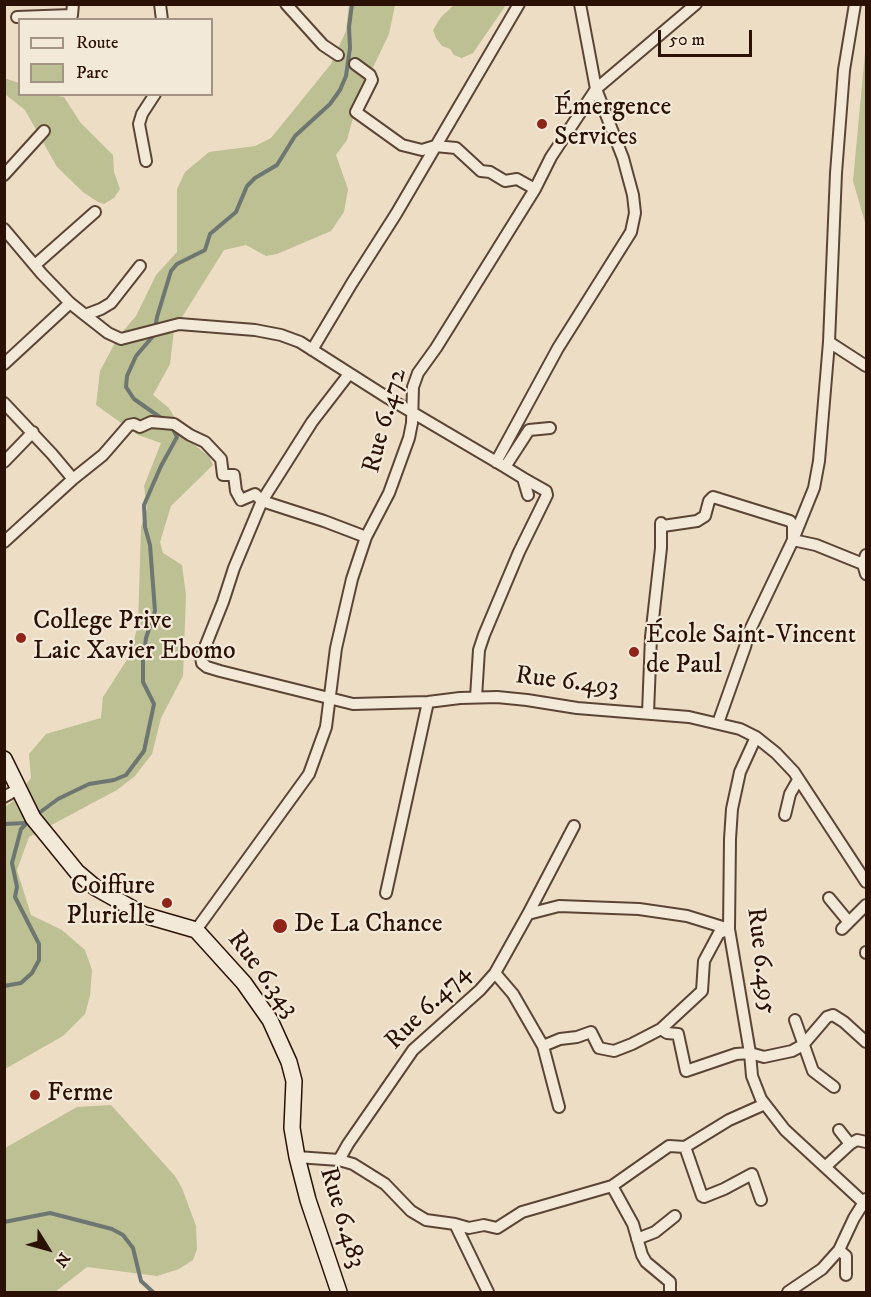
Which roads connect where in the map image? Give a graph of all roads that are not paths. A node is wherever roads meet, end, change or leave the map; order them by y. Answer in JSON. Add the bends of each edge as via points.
{"nodes":[{"id":1,"x":286,"y":4,"type":"edge"},
{"id":2,"x":519,"y":4,"type":"edge"},
{"id":3,"x":580,"y":4,"type":"edge"},
{"id":4,"x":696,"y":4,"type":"edge"},
{"id":5,"x":855,"y":4,"type":"edge"},
{"id":6,"x":72,"y":13,"type":"edge"},
{"id":7,"x":16,"y":16,"type":"dead end"},
{"id":8,"x":338,"y":55,"type":"dead end"},
{"id":9,"x":355,"y":64,"type":"dead end"},
{"id":10,"x":596,"y":89,"type":"junction"},
{"id":11,"x":153,"y":96,"type":"edge"},
{"id":12,"x":44,"y":131,"type":"dead end"},
{"id":13,"x":435,"y":146,"type":"junction"},
{"id":14,"x":146,"y":161,"type":"dead end"},
{"id":15,"x":4,"y":175,"type":"edge"},
{"id":16,"x":535,"y":189,"type":"junction"},
{"id":17,"x":95,"y":212,"type":"dead end"},
{"id":18,"x":4,"y":229,"type":"edge"},
{"id":19,"x":35,"y":265,"type":"junction"},
{"id":20,"x":140,"y":266,"type":"dead end"},
{"id":21,"x":70,"y":303,"type":"junction"},
{"id":22,"x":85,"y":315,"type":"junction"},
{"id":23,"x":829,"y":342,"type":"junction"},
{"id":24,"x":312,"y":350,"type":"junction"},
{"id":25,"x":4,"y":364,"type":"edge"},
{"id":26,"x":867,"y":366,"type":"edge"},
{"id":27,"x":349,"y":374,"type":"junction"},
{"id":28,"x":4,"y":402,"type":"edge"},
{"id":29,"x":412,"y":411,"type":"junction"},
{"id":30,"x":550,"y":428,"type":"dead end"},
{"id":31,"x":33,"y":432,"type":"junction"},
{"id":32,"x":4,"y":462,"type":"edge"},
{"id":33,"x":501,"y":464,"type":"junction"},
{"id":34,"x":523,"y":478,"type":"junction"},
{"id":35,"x":72,"y":479,"type":"junction"},
{"id":36,"x":528,"y":495,"type":"dead end"},
{"id":37,"x":261,"y":501,"type":"junction"},
{"id":38,"x":366,"y":537,"type":"junction"},
{"id":39,"x":793,"y":540,"type":"junction"},
{"id":40,"x":4,"y":542,"type":"edge"},
{"id":41,"x":865,"y":564,"type":"edge"},
{"id":42,"x":476,"y":697,"type":"junction"},
{"id":43,"x":331,"y":698,"type":"junction"},
{"id":44,"x":428,"y":702,"type":"junction"},
{"id":45,"x":648,"y":713,"type":"junction"},
{"id":46,"x":718,"y":723,"type":"junction"},
{"id":47,"x":756,"y":737,"type":"junction"},
{"id":48,"x":4,"y":759,"type":"edge"},
{"id":49,"x":798,"y":780,"type":"junction"},
{"id":50,"x":18,"y":789,"type":"junction"},
{"id":51,"x":4,"y":797,"type":"edge"},
{"id":52,"x":785,"y":815,"type":"dead end"},
{"id":53,"x":574,"y":826,"type":"dead end"},
{"id":54,"x":867,"y":882,"type":"edge"},
{"id":55,"x":386,"y":893,"type":"dead end"},
{"id":56,"x":829,"y":898,"type":"dead end"},
{"id":57,"x":867,"y":905,"type":"edge"},
{"id":58,"x":528,"y":914,"type":"junction"},
{"id":59,"x":729,"y":929,"type":"junction"},
{"id":60,"x":196,"y":930,"type":"junction"},
{"id":61,"x":495,"y":973,"type":"junction"},
{"id":62,"x":795,"y":1020,"type":"dead end"},
{"id":63,"x":661,"y":1029,"type":"junction"},
{"id":64,"x":867,"y":1042,"type":"edge"},
{"id":65,"x":803,"y":1045,"type":"junction"},
{"id":66,"x":543,"y":1046,"type":"junction"},
{"id":67,"x":750,"y":1053,"type":"junction"},
{"id":68,"x":834,"y":1087,"type":"dead end"},
{"id":69,"x":765,"y":1104,"type":"junction"},
{"id":70,"x":559,"y":1107,"type":"dead end"},
{"id":71,"x":838,"y":1130,"type":"dead end"},
{"id":72,"x":867,"y":1142,"type":"edge"},
{"id":73,"x":850,"y":1144,"type":"junction"},
{"id":74,"x":685,"y":1147,"type":"junction"},
{"id":75,"x":297,"y":1157,"type":"junction"},
{"id":76,"x":339,"y":1160,"type":"junction"},
{"id":77,"x":825,"y":1167,"type":"junction"},
{"id":78,"x":612,"y":1186,"type":"junction"},
{"id":79,"x":760,"y":1200,"type":"dead end"},
{"id":80,"x":865,"y":1200,"type":"edge"},
{"id":81,"x":675,"y":1216,"type":"dead end"},
{"id":82,"x":455,"y":1224,"type":"junction"},
{"id":83,"x":637,"y":1239,"type":"junction"},
{"id":84,"x":839,"y":1250,"type":"junction"},
{"id":85,"x":846,"y":1275,"type":"dead end"},
{"id":86,"x":339,"y":1293,"type":"edge"},
{"id":87,"x":488,"y":1293,"type":"edge"},
{"id":88,"x":670,"y":1293,"type":"edge"},
{"id":89,"x":788,"y":1293,"type":"edge"}],
"edges":[{"from":1,"to":8,"type":"street","via":[[323,45]]},
{"from":2,"to":13,"type":"street"},
{"from":3,"to":10,"type":"street"},
{"from":4,"to":10,"type":"street","name":"Rue 6.472"},
{"from":5,"to":23,"type":"street","via":[[844,70],[836,173]]},
{"from":6,"to":7,"type":"street"},
{"from":9,"to":13,"type":"street","via":[[372,80],[356,111],[404,146],[422,150]]},
{"from":10,"to":16,"type":"street","name":"Rue 6.472","via":[[551,157]]},
{"from":10,"to":33,"type":"street","via":[[618,142],[633,195],[631,232],[558,348]]},
{"from":11,"to":14,"type":"street","via":[[139,124]]},
{"from":12,"to":15,"type":"street"},
{"from":13,"to":16,"type":"street","via":[[456,148],[481,171],[505,181],[517,178]]},
{"from":13,"to":24,"type":"street"},
{"from":16,"to":29,"type":"street","name":"Rue 6.472","via":[[418,373]]},
{"from":17,"to":19,"type":"street"},
{"from":18,"to":19,"type":"street"},
{"from":19,"to":21,"type":"street"},
{"from":20,"to":22,"type":"street","via":[[111,303]]},
{"from":21,"to":22,"type":"street"},
{"from":21,"to":25,"type":"street"},
{"from":22,"to":24,"type":"street","via":[[121,339],[179,324],[272,333]]},
{"from":23,"to":26,"type":"street"},
{"from":23,"to":39,"type":"street","via":[[824,461]]},
{"from":24,"to":27,"type":"street"},
{"from":27,"to":29,"type":"street"},
{"from":27,"to":37,"type":"street","via":[[312,422]]},
{"from":28,"to":31,"type":"street"},
{"from":29,"to":33,"type":"street"},
{"from":29,"to":38,"type":"street","name":"Rue 6.472","via":[[409,438],[389,493]]},
{"from":30,"to":33,"type":"street","via":[[529,430]]},
{"from":31,"to":32,"type":"street"},
{"from":31,"to":35,"type":"street"},
{"from":33,"to":34,"type":"street"},
{"from":34,"to":36,"type":"street"},
{"from":34,"to":42,"type":"street","via":[[547,495],[483,635]]},
{"from":35,"to":37,"type":"street","via":[[103,455],[129,425],[174,424],[205,442],[221,459],[223,475],[234,475],[241,500],[255,494]]},
{"from":35,"to":40,"type":"street"},
{"from":37,"to":38,"type":"street"},
{"from":37,"to":43,"type":"street","name":"Rue 6.493","via":[[202,663],[207,668]]},
{"from":38,"to":43,"type":"street","name":"Rue 6.472","via":[[336,648]]},
{"from":39,"to":41,"type":"street"},
{"from":39,"to":45,"type":"street","via":[[792,522],[713,497],[705,516],[697,521],[663,526],[661,523]]},
{"from":39,"to":46,"type":"street","via":[[749,632]]},
{"from":42,"to":44,"type":"street","name":"Rue 6.493"},
{"from":42,"to":45,"type":"street","name":"Rue 6.493"},
{"from":43,"to":44,"type":"street","name":"Rue 6.493","via":[[353,704]]},
{"from":43,"to":60,"type":"street","name":"Rue 6.472","via":[[326,727],[309,774]]},
{"from":44,"to":55,"type":"street"},
{"from":45,"to":46,"type":"street","name":"Rue 6.493"},
{"from":46,"to":47,"type":"street","name":"Rue 6.493"},
{"from":47,"to":49,"type":"street","name":"Rue 6.493","via":[[776,753]]},
{"from":47,"to":59,"type":"street","name":"Rue 6.495","via":[[740,772],[732,809]]},
{"from":48,"to":50,"type":"street","name":"Rue 6.343"},
{"from":49,"to":52,"type":"street"},
{"from":49,"to":54,"type":"street","name":"Rue 6.493"},
{"from":50,"to":51,"type":"street"},
{"from":50,"to":60,"type":"street","name":"Rue 6.343","via":[[33,818],[77,872],[96,888],[144,915]]},
{"from":53,"to":58,"type":"street"},
{"from":56,"to":57,"type":"street","via":[[845,925]]},
{"from":58,"to":59,"type":"street","via":[[559,906],[639,909],[687,916]]},
{"from":58,"to":61,"type":"street"},
{"from":59,"to":63,"type":"street","via":[[718,933],[704,961],[702,991]]},
{"from":59,"to":67,"type":"street","name":"Rue 6.495"},
{"from":60,"to":75,"type":"street","name":"Rue 6.343","via":[[244,983],[282,1043],[294,1081],[292,1128]]},
{"from":61,"to":66,"type":"street","name":"Rue 6.474","via":[[513,994]]},
{"from":61,"to":76,"type":"street","name":"Rue 6.474","via":[[414,1050]]},
{"from":62,"to":65,"type":"street"},
{"from":63,"to":66,"type":"street","via":[[614,1051],[599,1048],[591,1032]]},
{"from":63,"to":67,"type":"street","via":[[678,1034],[686,1071]]},
{"from":64,"to":65,"type":"street","name":"Rue 6.495","via":[[833,1015]]},
{"from":65,"to":67,"type":"street","name":"Rue 6.495","via":[[775,1056]]},
{"from":65,"to":68,"type":"street","via":[[813,1071]]},
{"from":66,"to":70,"type":"street","name":"Rue 6.474"},
{"from":67,"to":69,"type":"street","via":[[756,1088]]},
{"from":69,"to":74,"type":"street"},
{"from":69,"to":77,"type":"street","via":[[785,1130]]},
{"from":71,"to":73,"type":"street"},
{"from":72,"to":73,"type":"street","via":[[857,1140]]},
{"from":73,"to":77,"type":"street"},
{"from":74,"to":78,"type":"street","via":[[669,1146]]},
{"from":74,"to":79,"type":"street","via":[[702,1196],[752,1173]]},
{"from":75,"to":76,"type":"street"},
{"from":75,"to":86,"type":"street","name":"Rue 6.483"},
{"from":76,"to":82,"type":"street","via":[[374,1176],[416,1216]]},
{"from":77,"to":80,"type":"street"},
{"from":78,"to":82,"type":"street","via":[[522,1212],[497,1228]]},
{"from":78,"to":83,"type":"street"},
{"from":80,"to":84,"type":"street"},
{"from":81,"to":83,"type":"street","via":[[655,1232]]},
{"from":82,"to":87,"type":"street"},
{"from":83,"to":88,"type":"street","via":[[646,1262],[670,1282]]},
{"from":84,"to":85,"type":"street","via":[[846,1256]]},
{"from":84,"to":89,"type":"street","via":[[822,1269]]}]}
